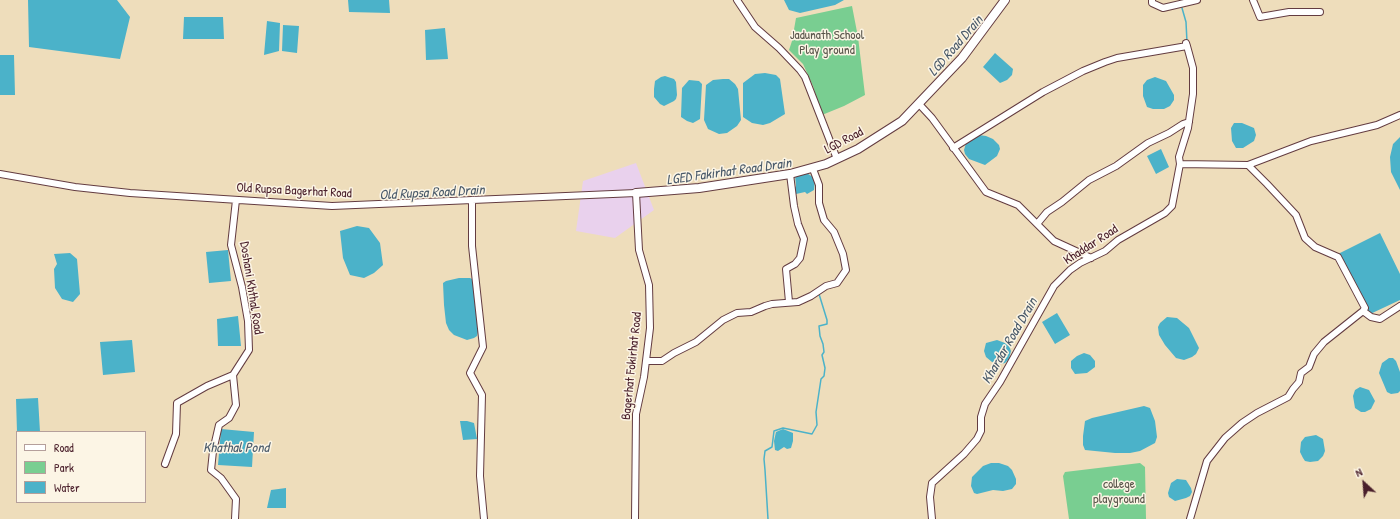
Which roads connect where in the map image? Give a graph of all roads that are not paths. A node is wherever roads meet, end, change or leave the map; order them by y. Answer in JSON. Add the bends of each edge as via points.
{"nodes":[{"id":1,"x":737,"y":0,"type":"edge"},
{"id":2,"x":1005,"y":0,"type":"edge"},
{"id":3,"x":1152,"y":0,"type":"edge"},
{"id":4,"x":1197,"y":0,"type":"edge"},
{"id":5,"x":1253,"y":0,"type":"edge"},
{"id":6,"x":1320,"y":12,"type":"dead end"},
{"id":7,"x":919,"y":104,"type":"junction"},
{"id":8,"x":1400,"y":115,"type":"edge"},
{"id":9,"x":1189,"y":122,"type":"junction"},
{"id":10,"x":954,"y":148,"type":"junction"},
{"id":11,"x":837,"y":159,"type":"junction"},
{"id":12,"x":1180,"y":164,"type":"junction"},
{"id":13,"x":1248,"y":165,"type":"junction"},
{"id":14,"x":813,"y":169,"type":"junction"},
{"id":15,"x":0,"y":174,"type":"edge"},
{"id":16,"x":790,"y":174,"type":"junction"},
{"id":17,"x":636,"y":193,"type":"junction"},
{"id":18,"x":236,"y":200,"type":"junction"},
{"id":19,"x":472,"y":201,"type":"dead end"},
{"id":20,"x":1037,"y":224,"type":"junction"},
{"id":21,"x":1091,"y":258,"type":"junction"},
{"id":22,"x":789,"y":302,"type":"junction"},
{"id":23,"x":1400,"y":306,"type":"edge"},
{"id":24,"x":1363,"y":311,"type":"junction"},
{"id":25,"x":646,"y":361,"type":"junction"},
{"id":26,"x":233,"y":375,"type":"junction"},
{"id":27,"x":165,"y":464,"type":"dead end"},
{"id":28,"x":235,"y":519,"type":"edge"},
{"id":29,"x":484,"y":519,"type":"edge"},
{"id":30,"x":635,"y":519,"type":"edge"},
{"id":31,"x":932,"y":519,"type":"edge"},
{"id":32,"x":1190,"y":519,"type":"edge"}],
"edges":[{"from":1,"to":11,"type":"street","via":[[755,27],[780,48],[805,77]]},
{"from":2,"to":7,"type":"main road","name":"LGD Road","via":[[962,58]]},
{"from":3,"to":4,"type":"street","via":[[1152,3],[1163,8]]},
{"from":5,"to":6,"type":"street","via":[[1260,17],[1289,12]]},
{"from":7,"to":10,"type":"street"},
{"from":7,"to":11,"type":"main road","name":"LGD Road","via":[[902,121]]},
{"from":8,"to":13,"type":"street","via":[[1377,125],[1311,141]]},
{"from":9,"to":10,"type":"street","name":"Khaddar Road","via":[[1194,82],[1186,44],[1117,58],[1083,71],[1043,92]]},
{"from":9,"to":12,"type":"street","name":"Khaddar Road","via":[[1179,157]]},
{"from":9,"to":20,"type":"street","via":[[1148,143],[1116,166],[1089,180],[1047,212]]},
{"from":10,"to":20,"type":"street","via":[[986,192],[1018,205]]},
{"from":11,"to":14,"type":"main road","name":"LGD Road"},
{"from":12,"to":13,"type":"street"},
{"from":12,"to":21,"type":"street","name":"Khaddar Road","via":[[1172,206],[1165,213]]},
{"from":13,"to":24,"type":"street","via":[[1296,216],[1305,238],[1315,247],[1338,257],[1364,304]]},
{"from":14,"to":16,"type":"main road","name":"LGD Road"},
{"from":14,"to":22,"type":"street","via":[[819,185],[819,203],[824,220],[834,232],[846,270],[837,283],[826,286],[798,302]]},
{"from":15,"to":18,"type":"street","name":"Old Rupsa Bagerhat Road","via":[[75,187]]},
{"from":16,"to":17,"type":"main road","name":"LGD Road","via":[[699,188]]},
{"from":16,"to":22,"type":"street","via":[[794,206],[804,239],[800,258],[786,269]]},
{"from":17,"to":18,"type":"street","name":"Old Rupsa Bagerhat Road","via":[[332,206]]},
{"from":17,"to":25,"type":"street","name":"Bagerhat Fokirhat Road","via":[[640,250],[649,285],[650,328]]},
{"from":18,"to":26,"type":"street","name":"Doshani Khthal Road","via":[[231,245],[248,322],[249,350]]},
{"from":19,"to":29,"type":"street","via":[[472,246],[483,347],[470,373],[482,395],[480,476]]},
{"from":20,"to":21,"type":"street","via":[[1054,241]]},
{"from":21,"to":31,"type":"street","name":"Khaddar Road","via":[[1070,270],[1054,286],[1000,382],[984,404],[981,431],[977,439],[932,483]]},
{"from":22,"to":25,"type":"street","via":[[737,313],[723,320],[696,342],[662,361]]},
{"from":23,"to":24,"type":"street","via":[[1380,319],[1371,317]]},
{"from":24,"to":32,"type":"street","via":[[1324,342],[1288,397],[1257,413],[1225,438],[1207,461]]},
{"from":25,"to":30,"type":"street","name":"Bagerhat Fokirhat Road","via":[[636,414]]},
{"from":26,"to":27,"type":"street","via":[[177,403],[176,434]]},
{"from":26,"to":28,"type":"street","via":[[236,405],[229,418],[218,425],[211,470],[221,478],[236,499]]}]}
